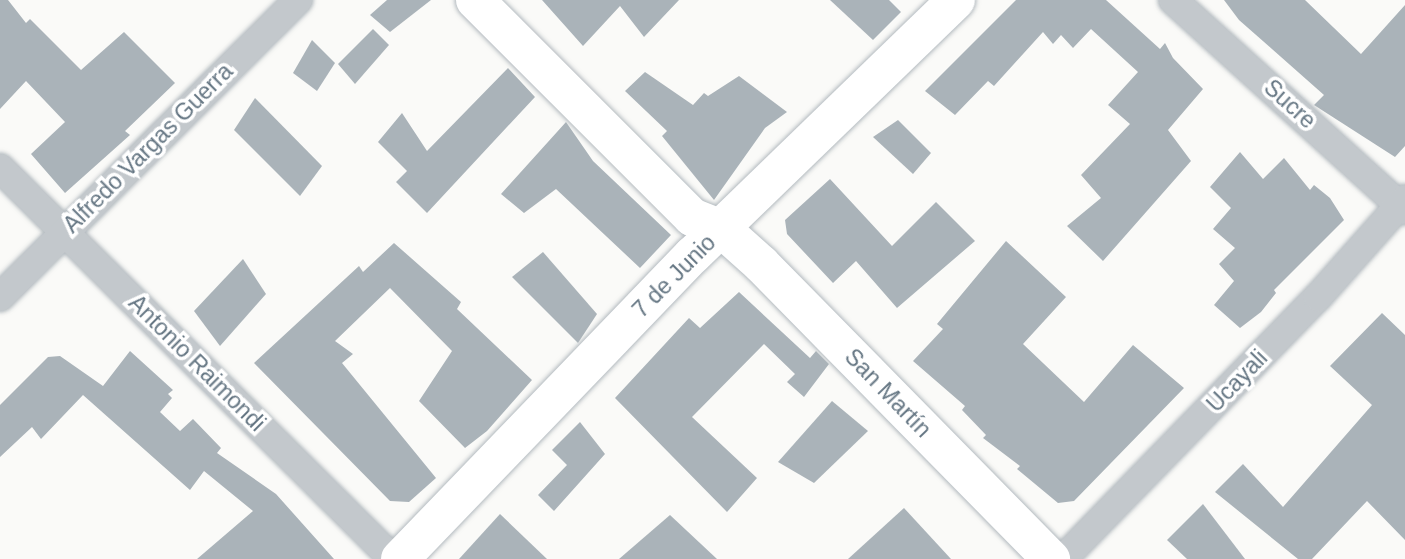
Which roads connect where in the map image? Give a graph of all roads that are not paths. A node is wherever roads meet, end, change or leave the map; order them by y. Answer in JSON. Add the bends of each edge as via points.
{"nodes":[{"id":1,"x":298,"y":0,"type":"edge"},
{"id":2,"x":475,"y":0,"type":"edge"},
{"id":3,"x":512,"y":0,"type":"edge"},
{"id":4,"x":956,"y":0,"type":"edge"},
{"id":5,"x":1173,"y":0,"type":"edge"},
{"id":6,"x":0,"y":168,"type":"edge"},
{"id":7,"x":1403,"y":205,"type":"edge"},
{"id":8,"x":722,"y":229,"type":"junction"},
{"id":9,"x":65,"y":231,"type":"junction"},
{"id":10,"x":0,"y":297,"type":"edge"},
{"id":11,"x":393,"y":559,"type":"edge"},
{"id":12,"x":400,"y":559,"type":"edge"},
{"id":13,"x":1051,"y":559,"type":"edge"},
{"id":14,"x":1063,"y":559,"type":"edge"}],
"edges":[{"from":1,"to":9,"type":"street","name":"Alfredo Vargas Guerra"},
{"from":2,"to":8,"type":"main road","name":"San Martín","via":[[692,217]]},
{"from":3,"to":8,"type":"main road","name":"San Martín","via":[[709,200]]},
{"from":4,"to":8,"type":"main road","name":"7 de Junio"},
{"from":5,"to":7,"type":"street","name":"Sucre"},
{"from":6,"to":9,"type":"street","name":"Antonio Raimondi"},
{"from":7,"to":14,"type":"street","name":"Ucayali"},
{"from":8,"to":12,"type":"main road","name":"7 de Junio"},
{"from":8,"to":13,"type":"main road","name":"San Martín"},
{"from":9,"to":10,"type":"street","name":"Alfredo Vargas Guerra"},
{"from":9,"to":11,"type":"street","name":"Antonio Raimondi"}]}
